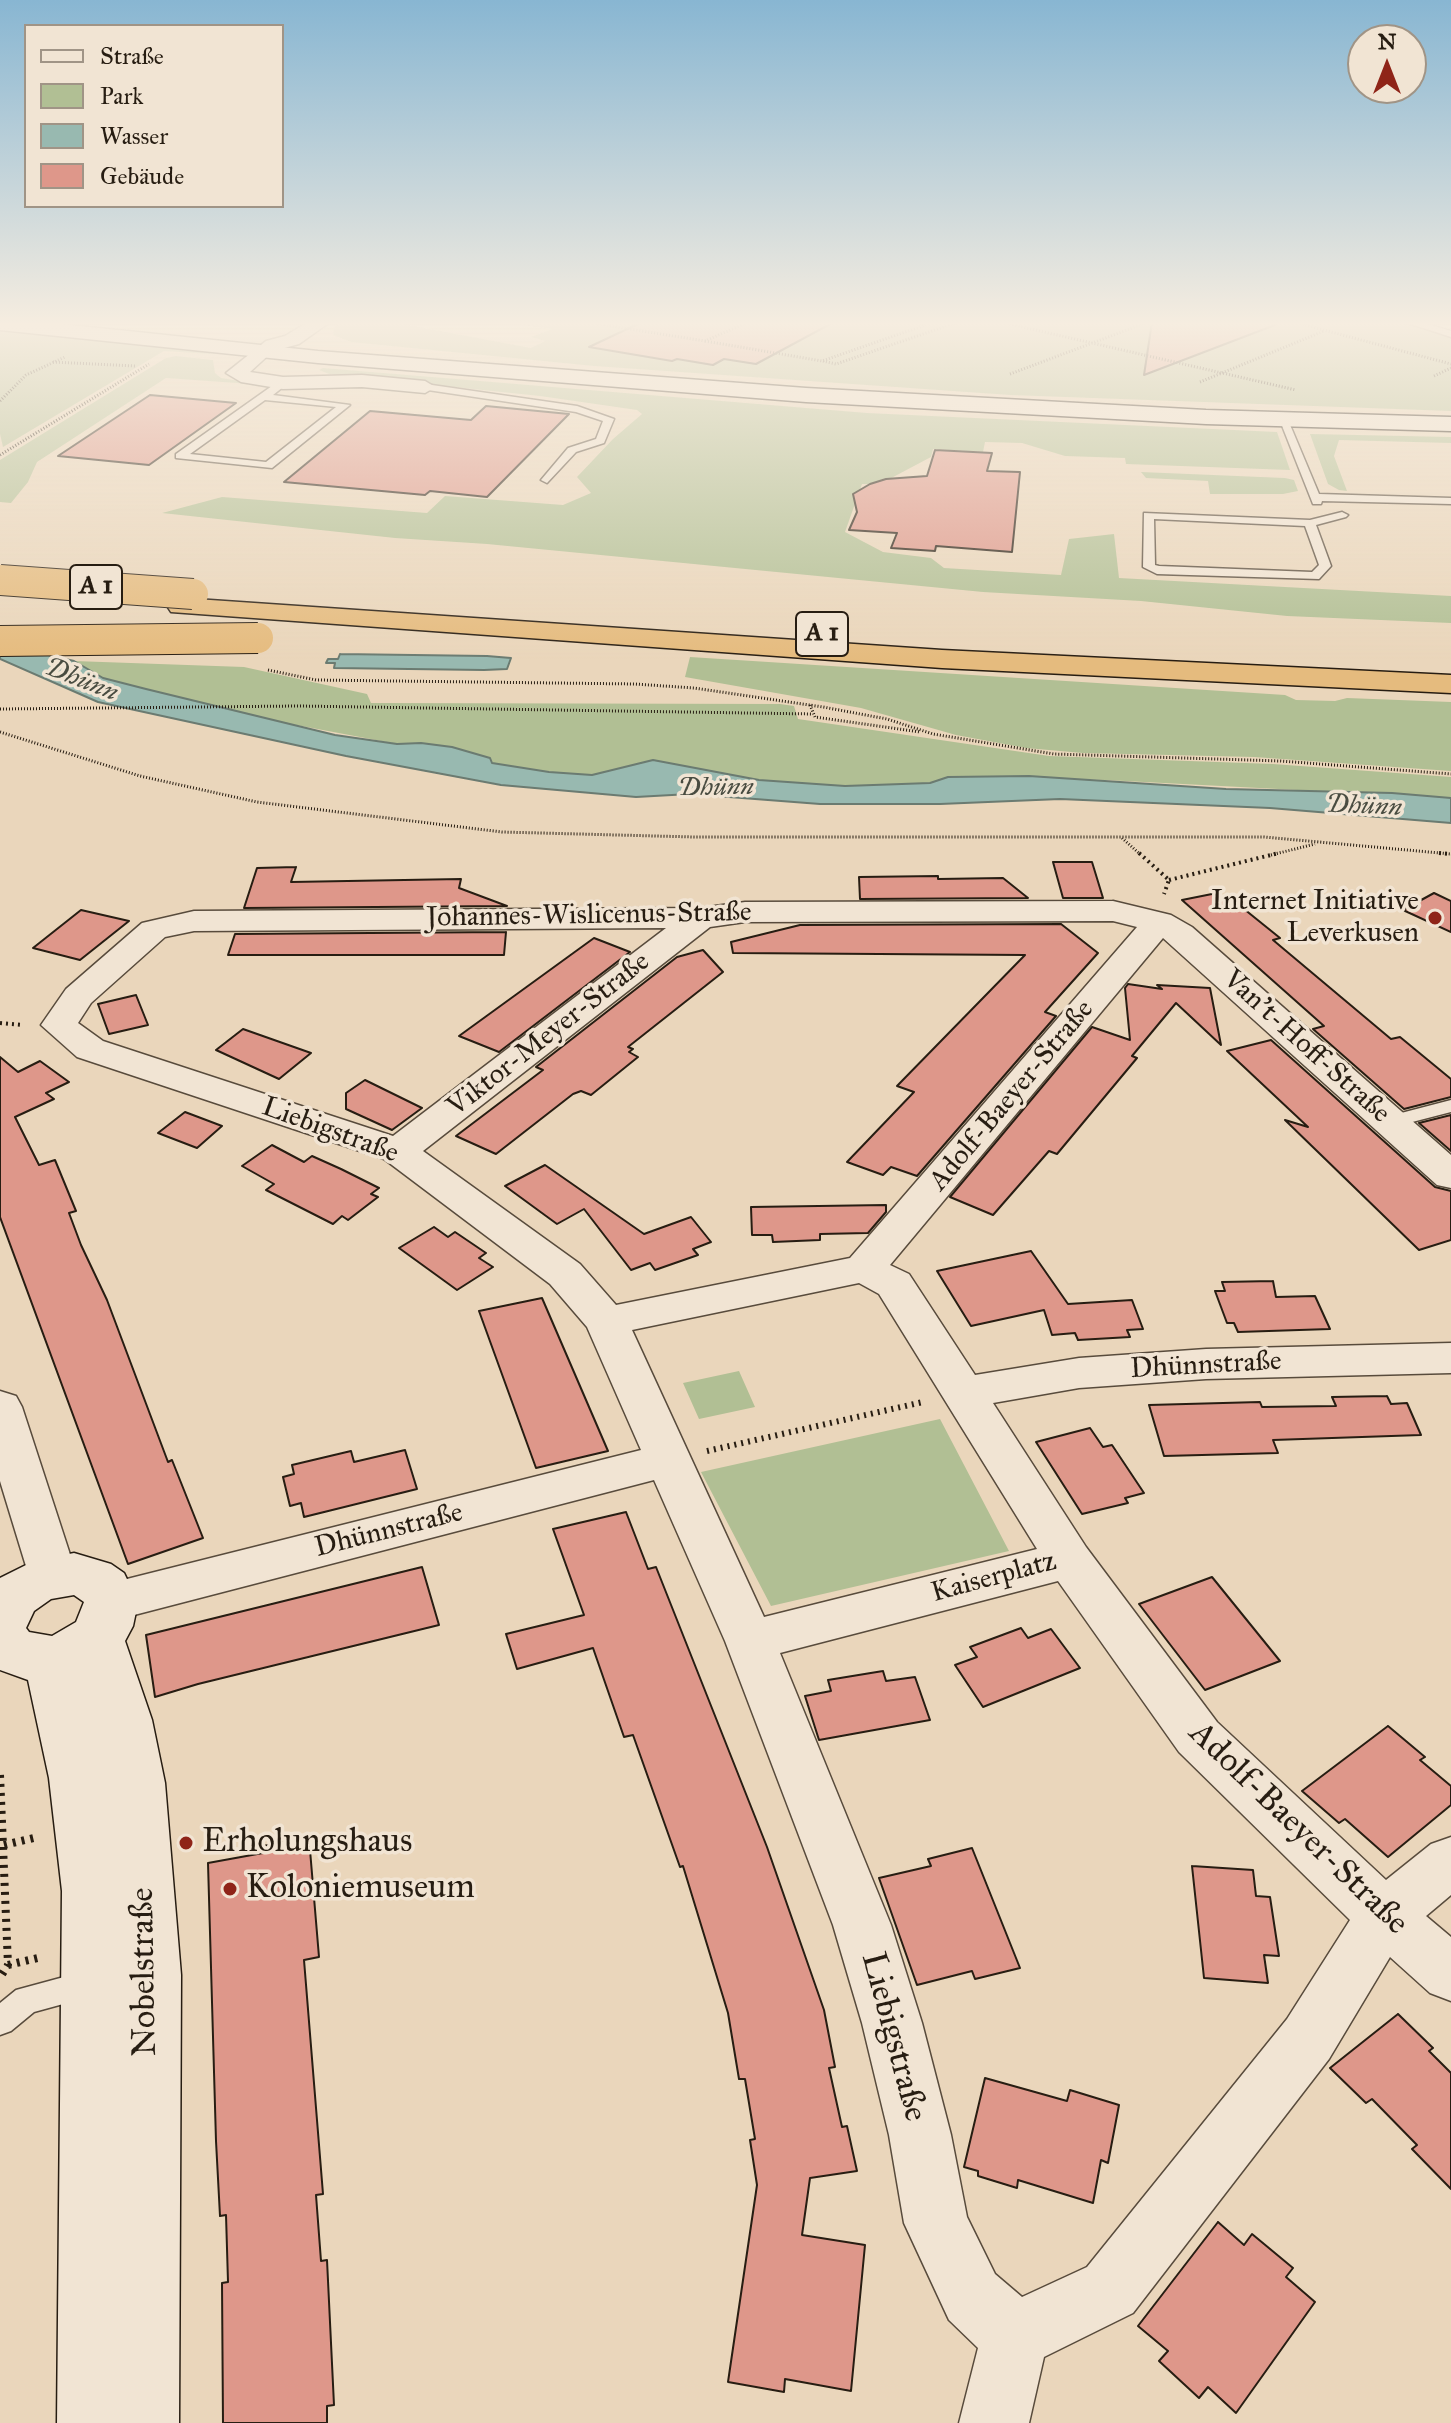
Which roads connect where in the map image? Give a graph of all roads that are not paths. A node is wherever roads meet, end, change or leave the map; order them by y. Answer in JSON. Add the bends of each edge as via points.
{"nodes":[{"id":1,"x":209,"y":435,"type":"edge"},
{"id":2,"x":307,"y":435,"type":"edge"},
{"id":3,"x":602,"y":435,"type":"edge"},
{"id":4,"x":1289,"y":435,"type":"edge"},
{"id":5,"x":547,"y":480,"type":"dead end"},
{"id":6,"x":1451,"y":501,"type":"edge"},
{"id":7,"x":1342,"y":515,"type":"dead end"},
{"id":8,"x":1310,"y":523,"type":"junction"},
{"id":9,"x":0,"y":580,"type":"edge"},
{"id":10,"x":0,"y":592,"type":"edge"},
{"id":11,"x":187,"y":600,"type":"junction"},
{"id":12,"x":0,"y":641,"type":"edge"},
{"id":13,"x":787,"y":649,"type":"junction"},
{"id":14,"x":1451,"y":665,"type":"edge"},
{"id":15,"x":1451,"y":684,"type":"edge"},
{"id":16,"x":700,"y":918,"type":"junction"},
{"id":17,"x":1159,"y":922,"type":"junction"},
{"id":18,"x":59,"y":1025,"type":"joint"},
{"id":19,"x":1451,"y":1106,"type":"edge"},
{"id":20,"x":1389,"y":1122,"type":"junction"},
{"id":21,"x":398,"y":1151,"type":"junction"},
{"id":22,"x":1451,"y":1176,"type":"edge"},
{"id":23,"x":864,"y":1269,"type":"junction"},
{"id":24,"x":606,"y":1321,"type":"junction"},
{"id":25,"x":1451,"y":1358,"type":"edge"},
{"id":26,"x":962,"y":1393,"type":"junction"},
{"id":27,"x":0,"y":1407,"type":"edge"},
{"id":28,"x":667,"y":1460,"type":"junction"},
{"id":29,"x":1069,"y":1560,"type":"junction"},
{"id":30,"x":32,"y":1621,"type":"edge"},
{"id":31,"x":750,"y":1641,"type":"junction"},
{"id":32,"x":1451,"y":1861,"type":"edge"},
{"id":33,"x":1384,"y":1916,"type":"junction"},
{"id":34,"x":1451,"y":1974,"type":"edge"},
{"id":35,"x":122,"y":1979,"type":"junction"},
{"id":36,"x":0,"y":2021,"type":"edge"},
{"id":37,"x":1015,"y":2336,"type":"junction"},
{"id":38,"x":95,"y":2423,"type":"edge"},
{"id":39,"x":141,"y":2423,"type":"edge"},
{"id":40,"x":994,"y":2423,"type":"edge"}],
"edges":[{"from":1,"to":2,"type":"lane","via":[[180,456],[268,466]]},
{"from":3,"to":5,"type":"lane","via":[[600,441],[572,450]]},
{"from":4,"to":6,"type":"lane","via":[[1315,499]]},
{"from":7,"to":8,"type":"lane"},
{"from":8,"to":8,"type":"lane","via":[[1148,515],[1149,567],[1315,576],[1325,566]]},
{"from":9,"to":11,"type":"highway","number":"A 1","bridge":true},
{"from":10,"to":11,"type":"highway","number":"A 1"},
{"from":11,"to":13,"type":"highway","number":"A 1"},
{"from":11,"to":14,"type":"highway","number":"A 1","via":[[1226,659]]},
{"from":12,"to":13,"type":"highway","bridge":true,"via":[[258,638]]},
{"from":13,"to":15,"type":"highway","number":"A 1"},
{"from":16,"to":17,"type":"street","name":"Johannes-Wislicenus-Straße","via":[[745,912],[1113,911]]},
{"from":16,"to":18,"type":"street","name":"Johannes-Wislicenus-Straße","via":[[194,921],[154,930],[78,996]]},
{"from":16,"to":21,"type":"street","name":"Viktor-Meyer-Straße"},
{"from":17,"to":20,"type":"street","name":"Van't-Hoff-Straße","via":[[1180,934]]},
{"from":17,"to":23,"type":"street","name":"Adolf-Baeyer-Straße"},
{"from":18,"to":21,"type":"street","name":"Liebigstraße","via":[[90,1049]]},
{"from":19,"to":20,"type":"lane"},
{"from":20,"to":22,"type":"street","name":"Van't-Hoff-Straße"},
{"from":21,"to":24,"type":"street","name":"Liebigstraße","via":[[565,1274]]},
{"from":23,"to":24,"type":"street"},
{"from":23,"to":26,"type":"street","name":"Kaiserplatz","via":[[894,1284]]},
{"from":24,"to":28,"type":"street"},
{"from":25,"to":26,"type":"street","name":"Dhünnstraße","via":[[1079,1373]]},
{"from":26,"to":29,"type":"street","name":"Kaiserplatz"},
{"from":27,"to":30,"type":"street","name":"Nobelstraße"},
{"from":28,"to":30,"type":"street","name":"Dhünnstraße"},
{"from":28,"to":31,"type":"street"},
{"from":29,"to":31,"type":"street","name":"Kaiserplatz"},
{"from":29,"to":33,"type":"street","name":"Adolf-Baeyer-Straße","via":[[1198,1737]]},
{"from":30,"to":35,"type":"main road","name":"Nobelstraße","via":[[56,1679],[79,1778],[93,1891]]},
{"from":31,"to":37,"type":"street","name":"Liebigstraße","via":[[862,1925],[920,2135],[936,2223],[972,2297]]},
{"from":32,"to":33,"type":"street"},
{"from":33,"to":34,"type":"street","name":"Adolf-Baeyer-Straße"},
{"from":33,"to":37,"type":"street","via":[[1308,2039],[1110,2290]]},
{"from":35,"to":36,"type":"lane","via":[[26,2000]]},
{"from":35,"to":38,"type":"main road","name":"Nobelstraße"},
{"from":35,"to":39,"type":"main road","name":"Nobelstraße"},
{"from":37,"to":40,"type":"street"}]}
